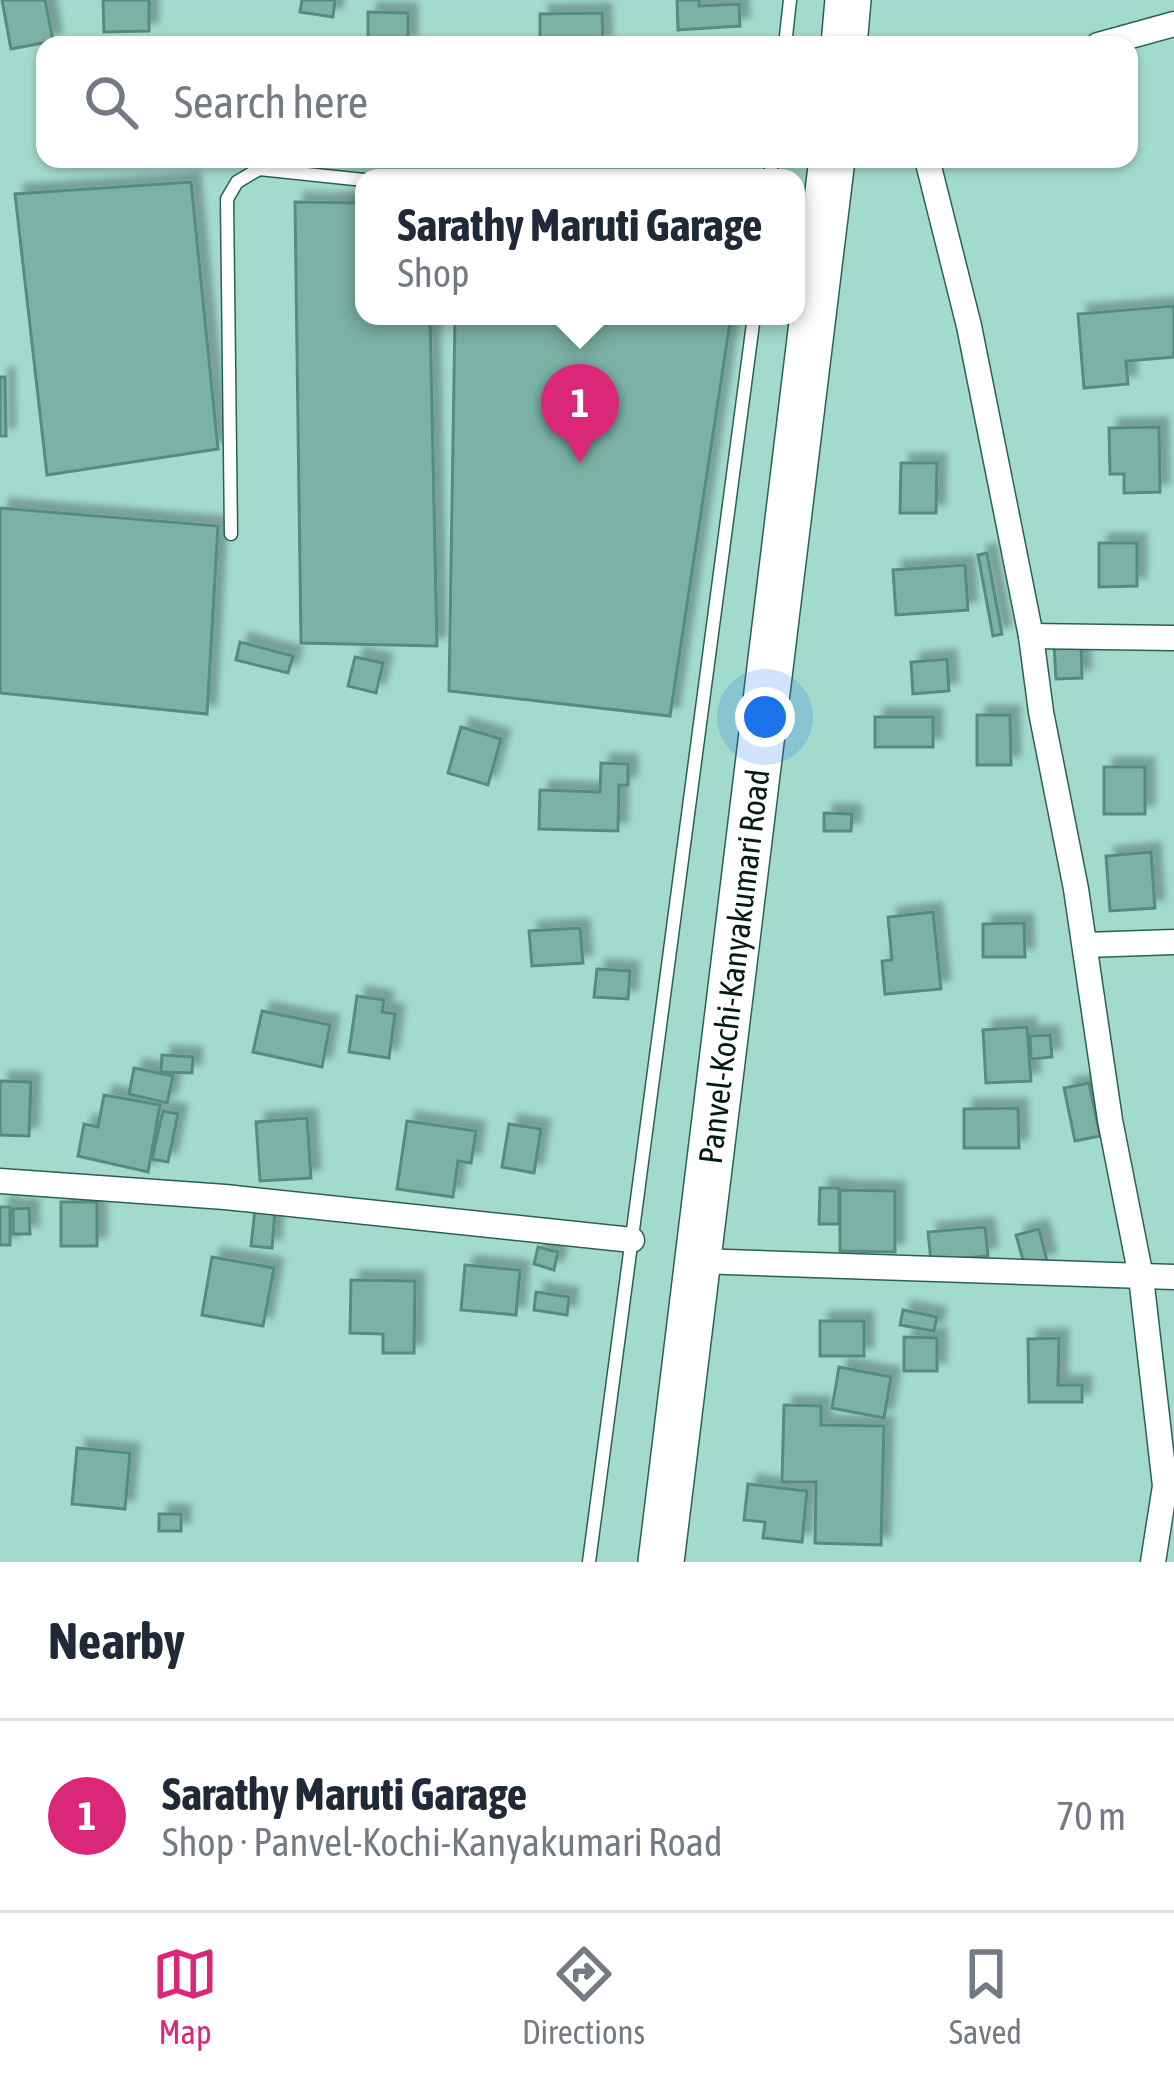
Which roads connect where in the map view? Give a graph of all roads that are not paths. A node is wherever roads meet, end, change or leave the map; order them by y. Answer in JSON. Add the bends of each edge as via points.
{"nodes":[{"id":1,"x":790,"y":0,"type":"edge"},
{"id":2,"x":848,"y":0,"type":"edge"},
{"id":3,"x":1174,"y":24,"type":"edge"},
{"id":4,"x":786,"y":36,"type":"edge"},
{"id":5,"x":845,"y":36,"type":"edge"},
{"id":6,"x":1131,"y":36,"type":"edge"},
{"id":7,"x":831,"y":168,"type":"edge"},
{"id":8,"x":929,"y":168,"type":"edge"},
{"id":9,"x":355,"y":179,"type":"edge"},
{"id":10,"x":753,"y":325,"type":"edge"},
{"id":11,"x":231,"y":534,"type":"dead end"},
{"id":12,"x":1031,"y":636,"type":"junction"},
{"id":13,"x":1174,"y":638,"type":"edge"},
{"id":14,"x":1174,"y":942,"type":"edge"},
{"id":15,"x":1084,"y":945,"type":"junction"},
{"id":16,"x":0,"y":1181,"type":"edge"},
{"id":17,"x":632,"y":1240,"type":"junction"},
{"id":18,"x":697,"y":1261,"type":"junction"},
{"id":19,"x":1141,"y":1277,"type":"junction"},
{"id":20,"x":1174,"y":1277,"type":"edge"},
{"id":21,"x":590,"y":1562,"type":"edge"},
{"id":22,"x":661,"y":1562,"type":"edge"},
{"id":23,"x":1153,"y":1562,"type":"edge"}],
"edges":[{"from":1,"to":4,"type":"lane"},
{"from":2,"to":5,"type":"highway"},
{"from":3,"to":6,"type":"street"},
{"from":7,"to":18,"type":"highway","name":"Panvel-Kochi-Kanyakumari Road"},
{"from":8,"to":12,"type":"street"},
{"from":9,"to":11,"type":"lane","via":[[259,169],[227,199]]},
{"from":10,"to":17,"type":"lane"},
{"from":12,"to":13,"type":"street"},
{"from":12,"to":15,"type":"street"},
{"from":14,"to":15,"type":"street"},
{"from":15,"to":19,"type":"street"},
{"from":16,"to":17,"type":"street"},
{"from":17,"to":21,"type":"lane"},
{"from":18,"to":19,"type":"street"},
{"from":18,"to":22,"type":"highway","name":"Panvel-Kochi-Kanyakumari Road"},
{"from":19,"to":20,"type":"street"},
{"from":19,"to":23,"type":"street","via":[[1165,1486]]}]}
